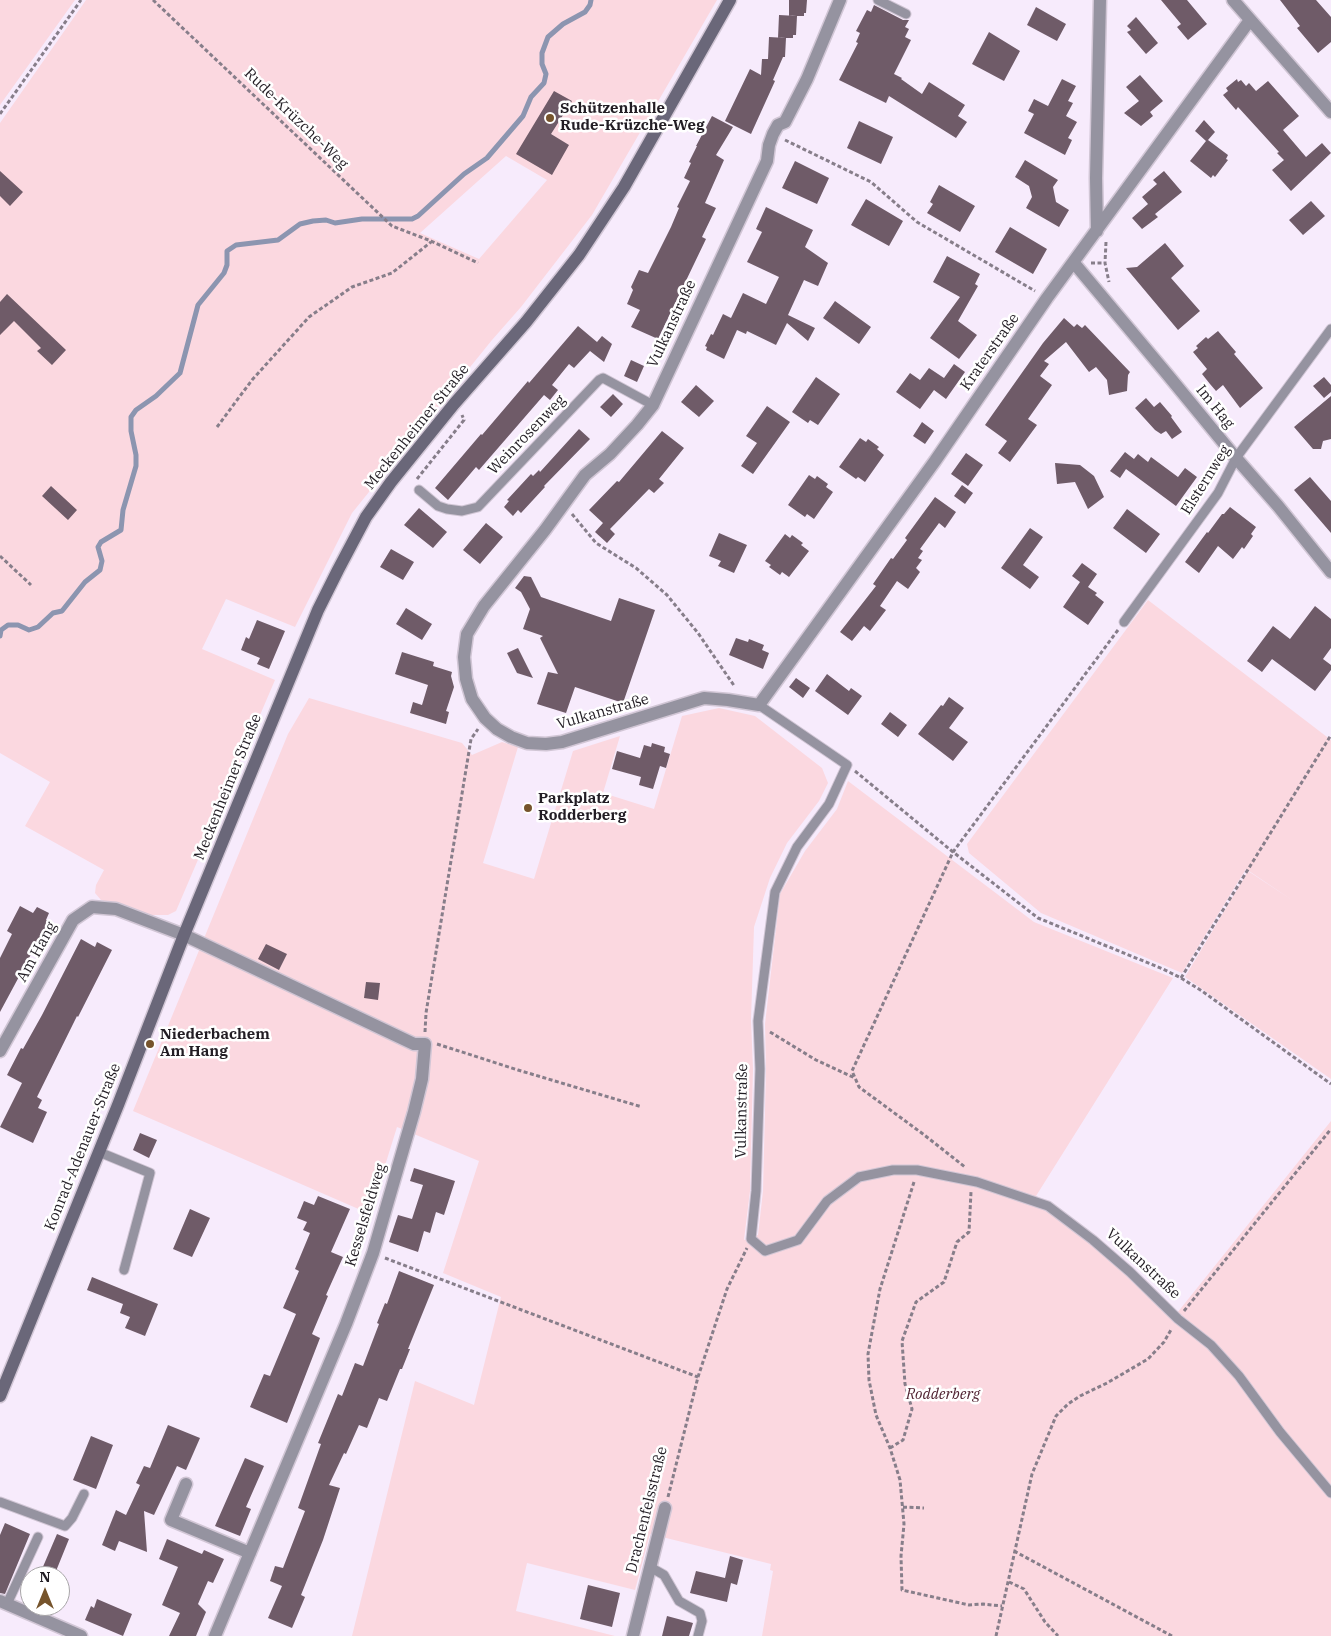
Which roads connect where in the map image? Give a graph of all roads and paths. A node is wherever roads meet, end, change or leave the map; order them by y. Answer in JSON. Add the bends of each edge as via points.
{"nodes":[{"id":1,"x":81,"y":0,"type":"edge"},
{"id":2,"x":154,"y":0,"type":"edge"},
{"id":3,"x":730,"y":0,"type":"edge"},
{"id":4,"x":840,"y":0,"type":"edge"},
{"id":5,"x":878,"y":0,"type":"edge"},
{"id":6,"x":1100,"y":0,"type":"edge"},
{"id":7,"x":1233,"y":0,"type":"edge"},
{"id":8,"x":906,"y":14,"type":"dead end"},
{"id":9,"x":1250,"y":20,"type":"junction"},
{"id":10,"x":1331,"y":112,"type":"edge"},
{"id":11,"x":0,"y":114,"type":"edge"},
{"id":12,"x":773,"y":134,"type":"junction"},
{"id":13,"x":1102,"y":235,"type":"junction"},
{"id":14,"x":431,"y":242,"type":"junction"},
{"id":15,"x":478,"y":263,"type":"dead end"},
{"id":16,"x":1074,"y":264,"type":"junction"},
{"id":17,"x":1112,"y":288,"type":"dead end"},
{"id":18,"x":1047,"y":298,"type":"junction"},
{"id":19,"x":1331,"y":329,"type":"edge"},
{"id":20,"x":454,"y":404,"type":"junction"},
{"id":21,"x":653,"y":405,"type":"junction"},
{"id":22,"x":217,"y":427,"type":"dead end"},
{"id":23,"x":1236,"y":458,"type":"junction"},
{"id":24,"x":419,"y":490,"type":"joint"},
{"id":25,"x":564,"y":504,"type":"junction"},
{"id":26,"x":0,"y":556,"type":"edge"},
{"id":27,"x":1331,"y":572,"type":"edge"},
{"id":28,"x":31,"y":585,"type":"dead end"},
{"id":29,"x":1124,"y":622,"type":"joint"},
{"id":30,"x":744,"y":703,"type":"junction"},
{"id":31,"x":759,"y":705,"type":"junction"},
{"id":32,"x":485,"y":718,"type":"junction"},
{"id":33,"x":1331,"y":735,"type":"edge"},
{"id":34,"x":847,"y":765,"type":"junction"},
{"id":35,"x":954,"y":852,"type":"junction"},
{"id":36,"x":194,"y":910,"type":"joint"},
{"id":37,"x":184,"y":935,"type":"junction"},
{"id":38,"x":1180,"y":978,"type":"junction"},
{"id":39,"x":758,"y":1021,"type":"junction"},
{"id":40,"x":425,"y":1044,"type":"junction"},
{"id":41,"x":0,"y":1051,"type":"edge"},
{"id":42,"x":856,"y":1078,"type":"junction"},
{"id":43,"x":1331,"y":1084,"type":"edge"},
{"id":44,"x":642,"y":1107,"type":"dead end"},
{"id":45,"x":1331,"y":1129,"type":"edge"},
{"id":46,"x":99,"y":1152,"type":"junction"},
{"id":47,"x":917,"y":1170,"type":"junction"},
{"id":48,"x":977,"y":1182,"type":"junction"},
{"id":49,"x":751,"y":1239,"type":"junction"},
{"id":50,"x":373,"y":1253,"type":"junction"},
{"id":51,"x":124,"y":1270,"type":"dead end"},
{"id":52,"x":1178,"y":1319,"type":"junction"},
{"id":53,"x":698,"y":1377,"type":"junction"},
{"id":54,"x":0,"y":1396,"type":"edge"},
{"id":55,"x":890,"y":1448,"type":"junction"},
{"id":56,"x":186,"y":1484,"type":"dead end"},
{"id":57,"x":1331,"y":1493,"type":"edge"},
{"id":58,"x":84,"y":1494,"type":"dead end"},
{"id":59,"x":0,"y":1502,"type":"edge"},
{"id":60,"x":903,"y":1506,"type":"junction"},
{"id":61,"x":665,"y":1508,"type":"joint"},
{"id":62,"x":924,"y":1508,"type":"dead end"},
{"id":63,"x":38,"y":1537,"type":"dead end"},
{"id":64,"x":1014,"y":1551,"type":"junction"},
{"id":65,"x":250,"y":1553,"type":"junction"},
{"id":66,"x":650,"y":1567,"type":"junction"},
{"id":67,"x":1009,"y":1582,"type":"junction"},
{"id":68,"x":4,"y":1603,"type":"edge"},
{"id":69,"x":1002,"y":1606,"type":"junction"},
{"id":70,"x":81,"y":1636,"type":"edge"},
{"id":71,"x":215,"y":1636,"type":"edge"},
{"id":72,"x":633,"y":1636,"type":"edge"},
{"id":73,"x":698,"y":1636,"type":"edge"},
{"id":74,"x":996,"y":1636,"type":"edge"},
{"id":75,"x":1058,"y":1636,"type":"edge"},
{"id":76,"x":1172,"y":1636,"type":"edge"}],
"edges":[{"from":1,"to":11,"type":"path"},
{"from":2,"to":14,"type":"path","name":"Rude-Krüzche-Weg","via":[[392,226]]},
{"from":3,"to":20,"type":"main road","name":"Meckenheimer Straße","via":[[624,187],[579,255]]},
{"from":4,"to":12,"type":"street","name":"Vulkanstraße","via":[[803,87],[785,122],[778,125]]},
{"from":5,"to":8,"type":"lane"},
{"from":6,"to":13,"type":"street","via":[[1096,178]]},
{"from":7,"to":9,"type":"street"},
{"from":9,"to":10,"type":"street"},
{"from":9,"to":13,"type":"street","name":"Kraterstraße"},
{"from":12,"to":18,"type":"path","via":[[871,182],[917,222]]},
{"from":12,"to":21,"type":"street","name":"Vulkanstraße","via":[[767,161]]},
{"from":13,"to":16,"type":"street","name":"Kraterstraße"},
{"from":13,"to":17,"type":"path"},
{"from":14,"to":15,"type":"path","name":"Rude-Krüzche-Weg"},
{"from":14,"to":22,"type":"path","via":[[392,273],[352,287],[309,317],[252,380]]},
{"from":16,"to":18,"type":"street","name":"Kraterstraße"},
{"from":16,"to":23,"type":"street","name":"Im Hag"},
{"from":18,"to":31,"type":"street","name":"Kraterstraße","via":[[935,461]]},
{"from":19,"to":23,"type":"lane","name":"Elsternweg"},
{"from":20,"to":24,"type":"path","via":[[464,420],[413,484]]},
{"from":20,"to":36,"type":"main road","name":"Meckenheimer Straße","via":[[366,517],[338,570],[318,610]]},
{"from":21,"to":24,"type":"lane","name":"Weinrosenweg","via":[[603,378],[478,507],[447,510]]},
{"from":21,"to":25,"type":"street","name":"Vulkanstraße","via":[[610,454],[585,475]]},
{"from":23,"to":27,"type":"street","name":"Im Hag"},
{"from":23,"to":29,"type":"lane","name":"Elsternweg","via":[[1218,493]]},
{"from":25,"to":30,"type":"path","via":[[596,543],[636,568],[667,595],[698,633]]},
{"from":25,"to":32,"type":"street","name":"Vulkanstraße","via":[[484,606],[467,634],[466,679],[472,699]]},
{"from":26,"to":28,"type":"path"},
{"from":29,"to":35,"type":"path"},
{"from":30,"to":31,"type":"street","name":"Vulkanstraße"},
{"from":30,"to":32,"type":"street","name":"Vulkanstraße","via":[[704,698],[576,738],[546,744],[527,743],[511,737],[497,730]]},
{"from":31,"to":34,"type":"lane","name":"Vulkanstraße"},
{"from":32,"to":40,"type":"path","via":[[471,739],[426,1013]]},
{"from":33,"to":38,"type":"path"},
{"from":34,"to":35,"type":"path"},
{"from":34,"to":39,"type":"lane","name":"Vulkanstraße","via":[[829,804],[797,847],[775,892]]},
{"from":35,"to":38,"type":"path","via":[[1038,918]]},
{"from":35,"to":42,"type":"path","via":[[852,1071]]},
{"from":36,"to":37,"type":"main road","name":"Konrad-Adenauer-Straße"},
{"from":37,"to":40,"type":"street","via":[[414,1044]]},
{"from":37,"to":41,"type":"street","name":"Am Hang","via":[[116,909],[92,907],[73,920]]},
{"from":37,"to":46,"type":"main road","name":"Konrad-Adenauer-Straße"},
{"from":38,"to":43,"type":"path"},
{"from":39,"to":42,"type":"path","via":[[816,1060]]},
{"from":39,"to":49,"type":"lane","name":"Vulkanstraße","via":[[760,1069]]},
{"from":40,"to":44,"type":"path","via":[[441,1044]]},
{"from":40,"to":50,"type":"street","name":"Kesselsfeldweg","via":[[422,1079],[414,1112]]},
{"from":42,"to":48,"type":"path","via":[[859,1087],[973,1174]]},
{"from":45,"to":52,"type":"path"},
{"from":46,"to":51,"type":"lane","via":[[150,1173]]},
{"from":46,"to":54,"type":"main road","name":"Konrad-Adenauer-Straße"},
{"from":47,"to":48,"type":"lane","name":"Vulkanstraße"},
{"from":47,"to":49,"type":"lane","name":"Vulkanstraße","via":[[893,1170],[860,1177],[827,1201],[798,1240],[765,1251]]},
{"from":47,"to":55,"type":"path","via":[[880,1289],[868,1354],[876,1415]]},
{"from":48,"to":52,"type":"lane","name":"Vulkanstraße","via":[[1048,1206],[1116,1259]]},
{"from":48,"to":55,"type":"path","via":[[971,1189],[969,1232],[957,1242],[944,1282],[916,1302],[902,1341],[905,1384],[912,1409],[903,1440]]},
{"from":49,"to":53,"type":"path","via":[[727,1289]]},
{"from":50,"to":53,"type":"path"},
{"from":50,"to":65,"type":"street","name":"Kesselsfeldweg"},
{"from":52,"to":57,"type":"lane","name":"Vulkanstraße","via":[[1211,1345],[1239,1376]]},
{"from":52,"to":64,"type":"path","via":[[1164,1342],[1148,1359],[1080,1396],[1056,1416],[1032,1474]]},
{"from":53,"to":61,"type":"path","name":"Drachenfelsstraße"},
{"from":55,"to":60,"type":"path","via":[[900,1480]]},
{"from":56,"to":65,"type":"street","via":[[171,1520]]},
{"from":58,"to":59,"type":"lane","via":[[66,1526]]},
{"from":60,"to":62,"type":"path"},
{"from":60,"to":69,"type":"path","via":[[902,1590],[969,1605]]},
{"from":61,"to":66,"type":"street","name":"Drachenfelsstraße"},
{"from":63,"to":68,"type":"lane"},
{"from":64,"to":67,"type":"path"},
{"from":64,"to":76,"type":"path"},
{"from":65,"to":71,"type":"street","name":"Kesselsfeldweg"},
{"from":66,"to":72,"type":"street","name":"Drachenfelsstraße"},
{"from":66,"to":73,"type":"lane","via":[[664,1575],[679,1601],[700,1613],[702,1621]]},
{"from":67,"to":69,"type":"path"},
{"from":67,"to":75,"type":"path","via":[[1024,1589]]},
{"from":68,"to":70,"type":"street"},
{"from":69,"to":74,"type":"path"}]}
